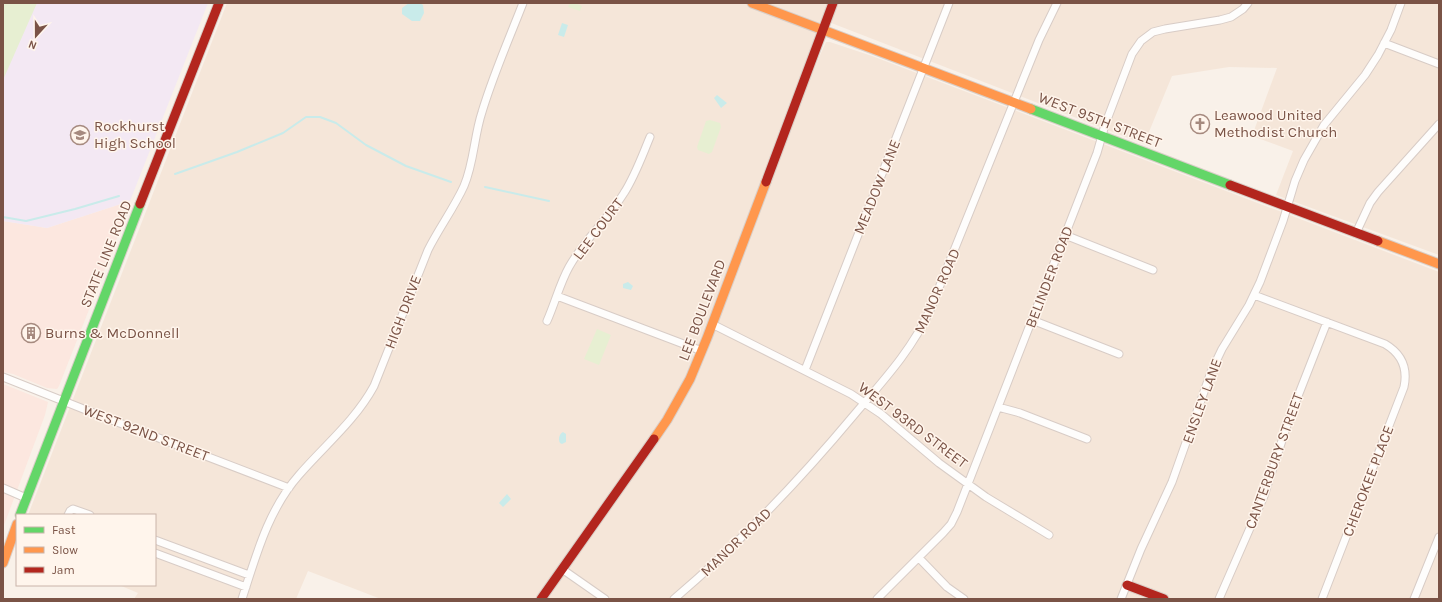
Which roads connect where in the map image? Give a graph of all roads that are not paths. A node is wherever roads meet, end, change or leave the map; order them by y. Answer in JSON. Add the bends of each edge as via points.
{"nodes":[{"id":1,"x":219,"y":3,"type":"edge"},
{"id":2,"x":523,"y":3,"type":"edge"},
{"id":3,"x":752,"y":3,"type":"edge"},
{"id":4,"x":833,"y":3,"type":"edge"},
{"id":5,"x":949,"y":3,"type":"edge"},
{"id":6,"x":1057,"y":3,"type":"edge"},
{"id":7,"x":1248,"y":3,"type":"edge"},
{"id":8,"x":1401,"y":3,"type":"edge"},
{"id":9,"x":823,"y":30,"type":"junction"},
{"id":10,"x":1384,"y":43,"type":"junction"},
{"id":11,"x":1439,"y":64,"type":"edge"},
{"id":12,"x":924,"y":68,"type":"junction"},
{"id":13,"x":1014,"y":102,"type":"junction"},
{"id":14,"x":1439,"y":124,"type":"edge"},
{"id":15,"x":1102,"y":136,"type":"junction"},
{"id":16,"x":650,"y":138,"type":"dead end"},
{"id":17,"x":1288,"y":207,"type":"junction"},
{"id":18,"x":1356,"y":233,"type":"junction"},
{"id":19,"x":1065,"y":236,"type":"junction"},
{"id":20,"x":1439,"y":264,"type":"edge"},
{"id":21,"x":1153,"y":270,"type":"dead end"},
{"id":22,"x":1254,"y":295,"type":"junction"},
{"id":23,"x":557,"y":296,"type":"junction"},
{"id":24,"x":547,"y":320,"type":"dead end"},
{"id":25,"x":1032,"y":320,"type":"junction"},
{"id":26,"x":1327,"y":322,"type":"junction"},
{"id":27,"x":712,"y":324,"type":"junction"},
{"id":28,"x":702,"y":351,"type":"junction"},
{"id":29,"x":1120,"y":354,"type":"dead end"},
{"id":30,"x":805,"y":370,"type":"junction"},
{"id":31,"x":3,"y":377,"type":"edge"},
{"id":32,"x":64,"y":400,"type":"junction"},
{"id":33,"x":864,"y":403,"type":"junction"},
{"id":34,"x":998,"y":407,"type":"junction"},
{"id":35,"x":1087,"y":439,"type":"dead end"},
{"id":36,"x":968,"y":484,"type":"junction"},
{"id":37,"x":3,"y":488,"type":"edge"},
{"id":38,"x":289,"y":488,"type":"junction"},
{"id":39,"x":26,"y":498,"type":"junction"},
{"id":40,"x":20,"y":514,"type":"edge"},
{"id":41,"x":68,"y":514,"type":"edge"},
{"id":42,"x":87,"y":514,"type":"edge"},
{"id":43,"x":16,"y":527,"type":"edge"},
{"id":44,"x":1049,"y":535,"type":"dead end"},
{"id":45,"x":1439,"y":537,"type":"edge"},
{"id":46,"x":156,"y":540,"type":"edge"},
{"id":47,"x":156,"y":552,"type":"edge"},
{"id":48,"x":919,"y":558,"type":"junction"},
{"id":49,"x":3,"y":563,"type":"edge"},
{"id":50,"x":562,"y":569,"type":"junction"},
{"id":51,"x":249,"y":575,"type":"junction"},
{"id":52,"x":1127,"y":585,"type":"junction"},
{"id":53,"x":246,"y":587,"type":"junction"},
{"id":54,"x":242,"y":599,"type":"edge"},
{"id":55,"x":541,"y":599,"type":"edge"},
{"id":56,"x":605,"y":599,"type":"edge"},
{"id":57,"x":674,"y":599,"type":"edge"},
{"id":58,"x":877,"y":599,"type":"edge"},
{"id":59,"x":964,"y":599,"type":"edge"},
{"id":60,"x":1121,"y":599,"type":"edge"},
{"id":61,"x":1164,"y":599,"type":"edge"},
{"id":62,"x":1219,"y":599,"type":"edge"},
{"id":63,"x":1322,"y":599,"type":"edge"},
{"id":64,"x":1414,"y":599,"type":"edge"}],
"edges":[{"from":1,"to":32,"type":"main road","name":"STATE LINE ROAD"},
{"from":2,"to":38,"type":"street","name":"HIGH DRIVE","via":[[482,112],[464,184],[434,236],[374,386],[341,431]]},
{"from":3,"to":9,"type":"main road","name":"WEST 95TH STREET"},
{"from":4,"to":9,"type":"main road","name":"LEE BOULEVARD"},
{"from":5,"to":12,"type":"street","name":"MEADOW LANE"},
{"from":6,"to":13,"type":"street","name":"MANOR ROAD"},
{"from":7,"to":15,"type":"street","name":"BELINDER ROAD","via":[[1231,17],[1165,28],[1153,32],[1141,41],[1132,54]]},
{"from":8,"to":10,"type":"street","name":"ENSLEY LANE"},
{"from":9,"to":12,"type":"main road","name":"WEST 95TH STREET"},
{"from":9,"to":27,"type":"main road","name":"LEE BOULEVARD"},
{"from":10,"to":11,"type":"street"},
{"from":10,"to":17,"type":"street","name":"ENSLEY LANE","via":[[1365,75],[1324,125],[1312,144]]},
{"from":12,"to":13,"type":"main road","name":"WEST 95TH STREET"},
{"from":12,"to":30,"type":"street","name":"MEADOW LANE"},
{"from":13,"to":15,"type":"main road","name":"WEST 95TH STREET"},
{"from":13,"to":33,"type":"street","name":"MANOR ROAD","via":[[922,327],[899,361]]},
{"from":14,"to":18,"type":"street","via":[[1378,192]]},
{"from":15,"to":17,"type":"main road","name":"WEST 95TH STREET"},
{"from":15,"to":19,"type":"street","name":"BELINDER ROAD"},
{"from":16,"to":23,"type":"street","name":"LEE COURT","via":[[628,188],[583,245],[569,267]]},
{"from":17,"to":18,"type":"main road","name":"WEST 95TH STREET"},
{"from":17,"to":22,"type":"street","name":"ENSLEY LANE"},
{"from":18,"to":20,"type":"main road","name":"WEST 95TH STREET"},
{"from":19,"to":21,"type":"street"},
{"from":19,"to":25,"type":"street","name":"BELINDER ROAD"},
{"from":22,"to":26,"type":"street"},
{"from":22,"to":52,"type":"street","name":"ENSLEY LANE","via":[[1210,372],[1174,475]]},
{"from":23,"to":24,"type":"street","name":"LEE COURT"},
{"from":23,"to":28,"type":"street"},
{"from":25,"to":29,"type":"street"},
{"from":25,"to":34,"type":"street","name":"BELINDER ROAD"},
{"from":26,"to":62,"type":"street","name":"CANTERBURY STREET","via":[[1289,419],[1264,496]]},
{"from":26,"to":63,"type":"street","name":"CHEROKEE PLACE","via":[[1392,348],[1403,362],[1406,378]]},
{"from":27,"to":28,"type":"main road","name":"LEE BOULEVARD"},
{"from":27,"to":30,"type":"street","name":"WEST 93RD STREET"},
{"from":28,"to":50,"type":"main road","name":"LEE BOULEVARD","via":[[667,420]]},
{"from":30,"to":33,"type":"street","name":"WEST 93RD STREET"},
{"from":31,"to":32,"type":"street","name":"WEST 92ND STREET"},
{"from":32,"to":38,"type":"street","name":"WEST 92ND STREET"},
{"from":32,"to":39,"type":"main road","name":"STATE LINE ROAD"},
{"from":33,"to":36,"type":"street","name":"WEST 93RD STREET"},
{"from":33,"to":57,"type":"street","name":"MANOR ROAD","via":[[786,494],[726,553]]},
{"from":34,"to":35,"type":"street"},
{"from":34,"to":36,"type":"street","name":"BELINDER ROAD"},
{"from":36,"to":44,"type":"street","name":"WEST 93RD STREET"},
{"from":36,"to":48,"type":"street","name":"BELINDER ROAD","via":[[951,524]]},
{"from":37,"to":39,"type":"street"},
{"from":38,"to":51,"type":"street","name":"HIGH DRIVE","via":[[278,503]]},
{"from":39,"to":40,"type":"main road","name":"STATE LINE ROAD"},
{"from":41,"to":42,"type":"street","via":[[73,509]]},
{"from":43,"to":49,"type":"main road"},
{"from":45,"to":64,"type":"street"},
{"from":46,"to":51,"type":"street"},
{"from":47,"to":53,"type":"street"},
{"from":48,"to":58,"type":"street","name":"BELINDER ROAD"},
{"from":48,"to":59,"type":"street","via":[[946,587]]},
{"from":50,"to":55,"type":"main road","name":"LEE BOULEVARD"},
{"from":50,"to":56,"type":"street"},
{"from":51,"to":53,"type":"street","name":"HIGH DRIVE"},
{"from":52,"to":60,"type":"street","name":"ENSLEY LANE"},
{"from":52,"to":61,"type":"main road"},
{"from":53,"to":54,"type":"street","name":"HIGH DRIVE"}]}
